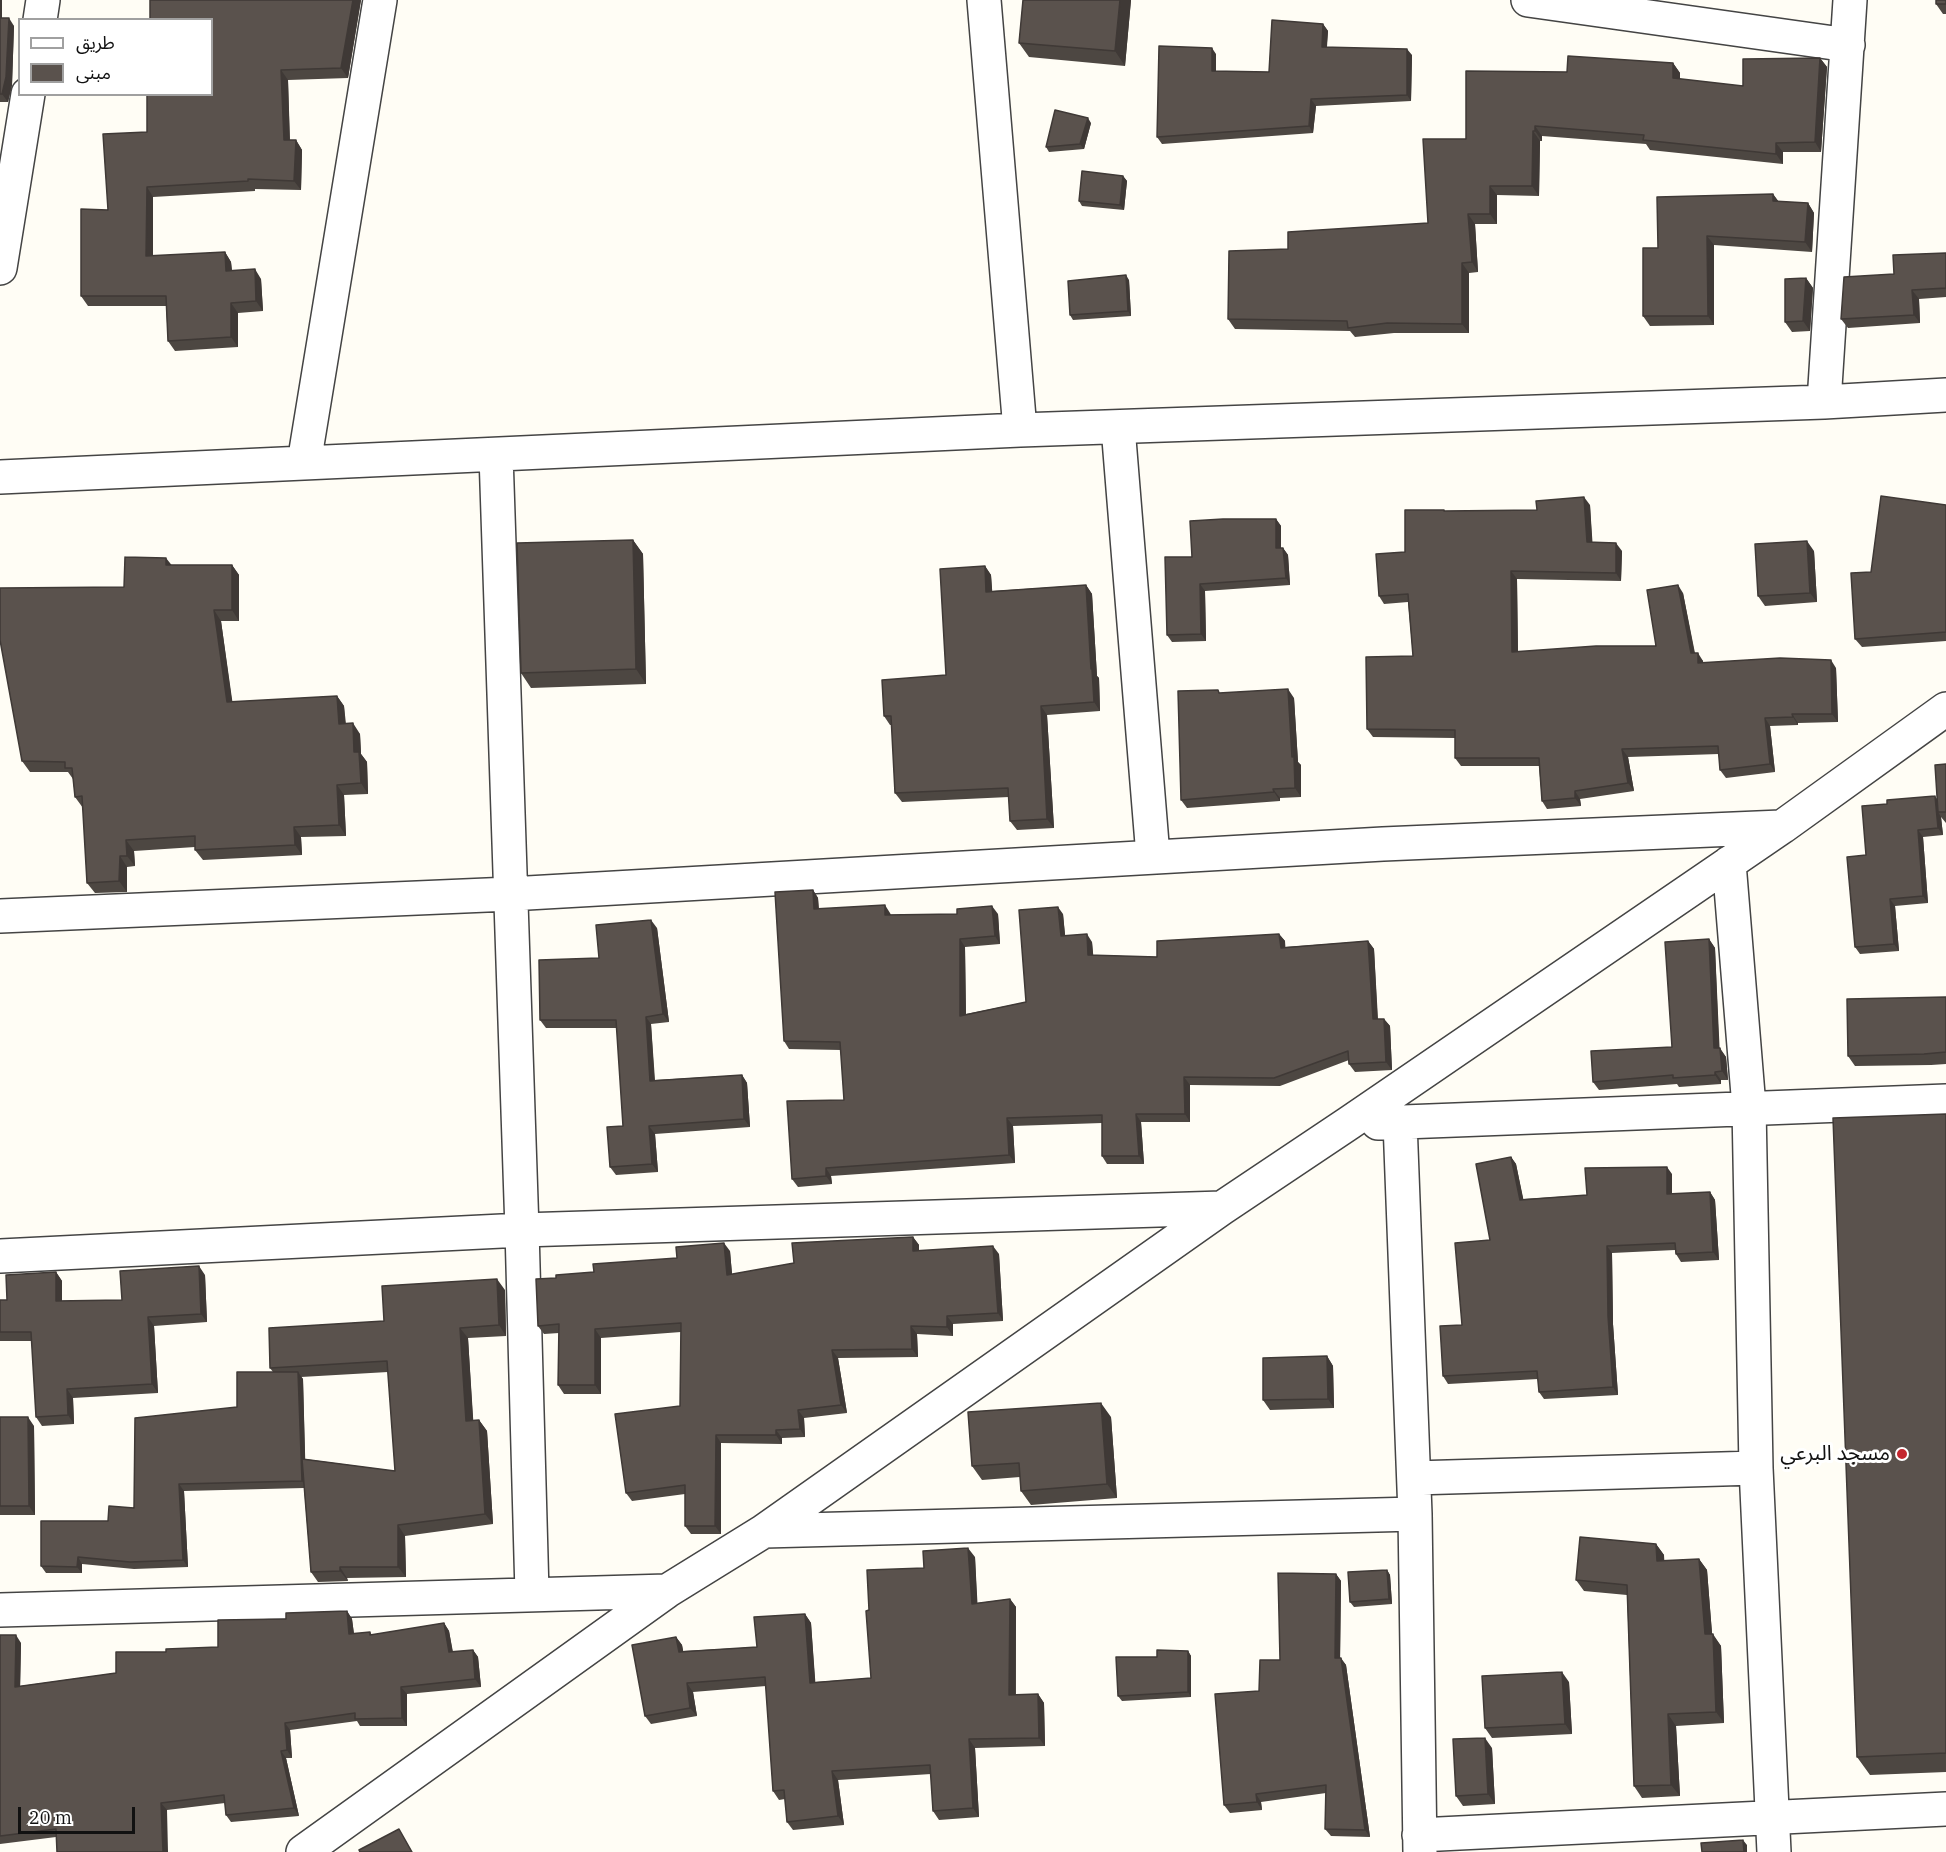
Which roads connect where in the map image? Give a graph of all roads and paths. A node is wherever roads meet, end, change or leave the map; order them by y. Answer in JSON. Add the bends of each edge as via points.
{"nodes":[{"id":1,"x":43,"y":0,"type":"edge"},
{"id":2,"x":380,"y":0,"type":"edge"},
{"id":3,"x":984,"y":0,"type":"edge"},
{"id":4,"x":1527,"y":0,"type":"edge"},
{"id":5,"x":1850,"y":0,"type":"edge"},
{"id":6,"x":40,"y":18,"type":"edge"},
{"id":7,"x":1848,"y":45,"type":"junction"},
{"id":8,"x":28,"y":96,"type":"edge"},
{"id":9,"x":0,"y":268,"type":"edge"},
{"id":10,"x":1946,"y":394,"type":"edge"},
{"id":11,"x":1824,"y":402,"type":"junction"},
{"id":12,"x":1118,"y":427,"type":"junction"},
{"id":13,"x":1020,"y":430,"type":"junction"},
{"id":14,"x":496,"y":455,"type":"junction"},
{"id":15,"x":304,"y":463,"type":"junction"},
{"id":16,"x":0,"y":477,"type":"edge"},
{"id":17,"x":1946,"y":709,"type":"edge"},
{"id":18,"x":1782,"y":827,"type":"junction"},
{"id":19,"x":1153,"y":855,"type":"junction"},
{"id":20,"x":1729,"y":863,"type":"junction"},
{"id":21,"x":510,"y":894,"type":"junction"},
{"id":22,"x":0,"y":916,"type":"edge"},
{"id":23,"x":1946,"y":1101,"type":"edge"},
{"id":24,"x":1749,"y":1107,"type":"junction"},
{"id":25,"x":1400,"y":1122,"type":"junction"},
{"id":26,"x":1349,"y":1123,"type":"junction"},
{"id":27,"x":1222,"y":1208,"type":"junction"},
{"id":28,"x":522,"y":1230,"type":"junction"},
{"id":29,"x":0,"y":1256,"type":"edge"},
{"id":30,"x":1756,"y":1468,"type":"junction"},
{"id":31,"x":1414,"y":1478,"type":"junction"},
{"id":32,"x":1415,"y":1514,"type":"junction"},
{"id":33,"x":764,"y":1532,"type":"junction"},
{"id":34,"x":667,"y":1591,"type":"junction"},
{"id":35,"x":532,"y":1593,"type":"junction"},
{"id":36,"x":0,"y":1610,"type":"edge"},
{"id":37,"x":1946,"y":1809,"type":"edge"},
{"id":38,"x":1773,"y":1817,"type":"junction"},
{"id":39,"x":1419,"y":1844,"type":"edge"},
{"id":40,"x":303,"y":1852,"type":"edge"},
{"id":41,"x":1774,"y":1852,"type":"edge"}],
"edges":[{"from":1,"to":6,"type":"street"},
{"from":2,"to":15,"type":"street"},
{"from":3,"to":13,"type":"street"},
{"from":4,"to":7,"type":"street"},
{"from":5,"to":7,"type":"street"},
{"from":7,"to":11,"type":"street"},
{"from":8,"to":9,"type":"street"},
{"from":10,"to":11,"type":"street"},
{"from":11,"to":12,"type":"street"},
{"from":12,"to":13,"type":"street"},
{"from":12,"to":19,"type":"street"},
{"from":13,"to":14,"type":"street"},
{"from":14,"to":15,"type":"street"},
{"from":14,"to":21,"type":"street"},
{"from":15,"to":16,"type":"street"},
{"from":17,"to":18,"type":"street"},
{"from":18,"to":19,"type":"street"},
{"from":18,"to":20,"type":"street"},
{"from":19,"to":21,"type":"street"},
{"from":20,"to":24,"type":"street"},
{"from":20,"to":26,"type":"street"},
{"from":21,"to":22,"type":"street"},
{"from":21,"to":28,"type":"street"},
{"from":23,"to":24,"type":"street"},
{"from":24,"to":25,"type":"street"},
{"from":24,"to":30,"type":"street"},
{"from":25,"to":26,"type":"street"},
{"from":25,"to":31,"type":"street"},
{"from":26,"to":27,"type":"street"},
{"from":27,"to":28,"type":"street"},
{"from":27,"to":33,"type":"street"},
{"from":28,"to":29,"type":"street"},
{"from":28,"to":35,"type":"street"},
{"from":30,"to":31,"type":"street"},
{"from":30,"to":38,"type":"street"},
{"from":31,"to":32,"type":"street"},
{"from":32,"to":33,"type":"street"},
{"from":32,"to":39,"type":"street"},
{"from":33,"to":34,"type":"street"},
{"from":34,"to":35,"type":"street"},
{"from":34,"to":40,"type":"street"},
{"from":35,"to":36,"type":"street"},
{"from":37,"to":38,"type":"street"},
{"from":38,"to":39,"type":"street"},
{"from":38,"to":41,"type":"street"}]}
